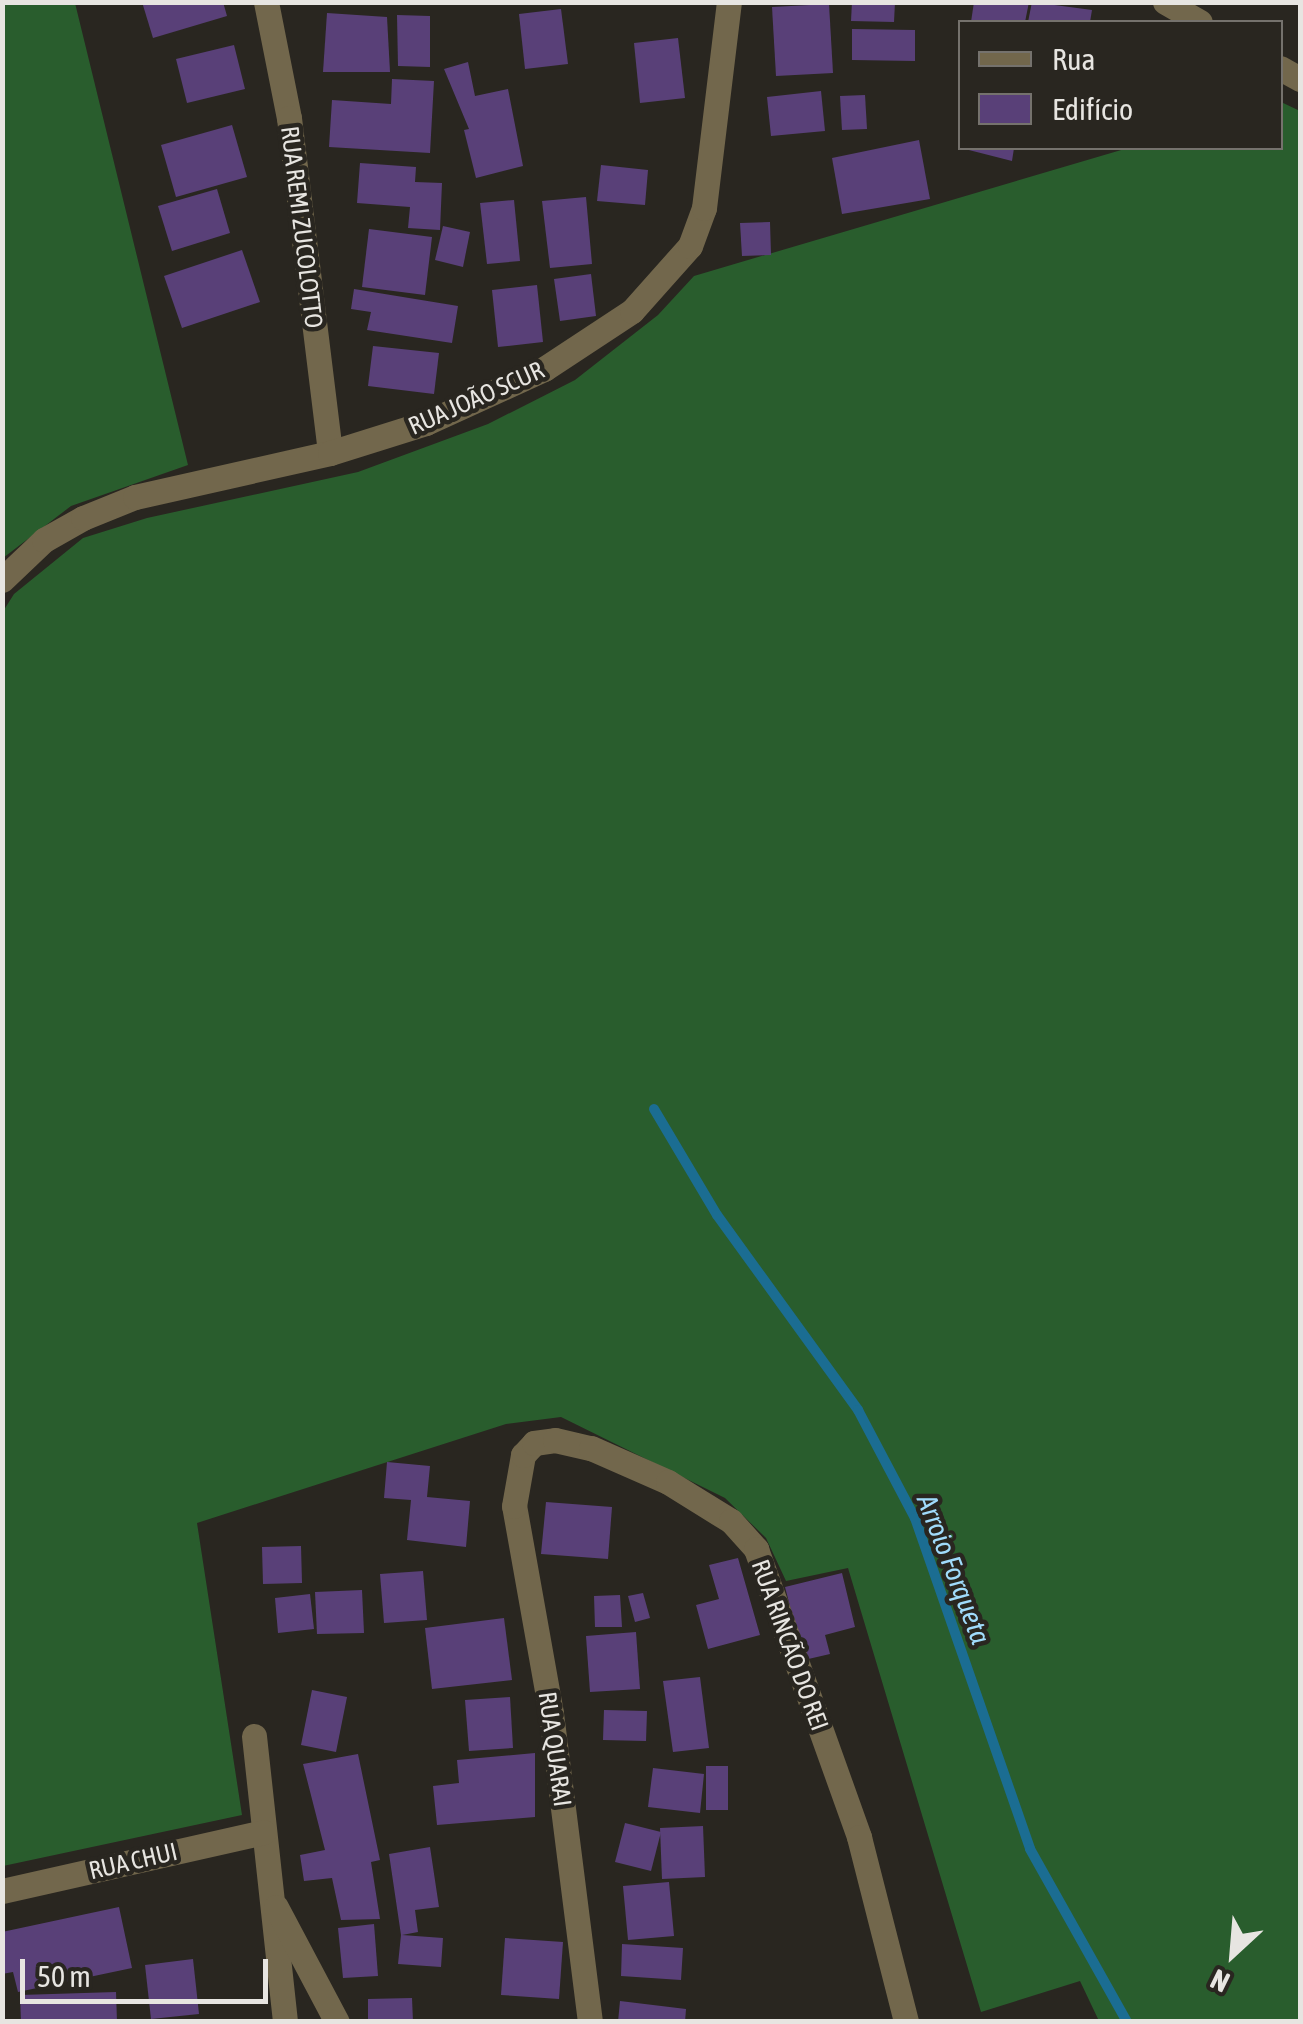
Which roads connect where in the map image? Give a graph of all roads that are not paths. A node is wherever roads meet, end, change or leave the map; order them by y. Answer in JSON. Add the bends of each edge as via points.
{"nodes":[{"id":1,"x":266,"y":2,"type":"edge"},
{"id":2,"x":729,"y":2,"type":"edge"},
{"id":3,"x":1165,"y":2,"type":"edge"},
{"id":4,"x":1196,"y":20,"type":"edge"},
{"id":5,"x":330,"y":453,"type":"junction"},
{"id":6,"x":2,"y":580,"type":"edge"},
{"id":7,"x":515,"y":1477,"type":"joint"},
{"id":8,"x":254,"y":1736,"type":"dead end"},
{"id":9,"x":263,"y":1832,"type":"junction"},
{"id":10,"x":2,"y":1891,"type":"edge"},
{"id":11,"x":270,"y":1895,"type":"junction"},
{"id":12,"x":284,"y":2022,"type":"edge"},
{"id":13,"x":337,"y":2022,"type":"edge"},
{"id":14,"x":590,"y":2022,"type":"edge"},
{"id":15,"x":906,"y":2022,"type":"edge"}],
"edges":[{"from":1,"to":5,"type":"street","name":"RUA REMI ZUCOLOTTO","via":[[289,118]]},
{"from":2,"to":5,"type":"street","name":"RUA JOÃO SCUR","via":[[715,162],[690,246],[666,278],[632,312],[544,368],[426,422]]},
{"from":3,"to":4,"type":"street"},
{"from":5,"to":6,"type":"street","name":"RUA JOÃO SCUR","via":[[135,496],[44,540]]},
{"from":7,"to":14,"type":"street","name":"RUA QUARAI"},
{"from":7,"to":15,"type":"street","name":"RUA RINCÃO DO REI","via":[[534,1443],[591,1448],[668,1482],[731,1521],[756,1549],[860,1837]]},
{"from":8,"to":9,"type":"street"},
{"from":9,"to":10,"type":"street","name":"RUA CHUI"},
{"from":9,"to":11,"type":"street"},
{"from":11,"to":12,"type":"street"},
{"from":11,"to":13,"type":"street"}]}
